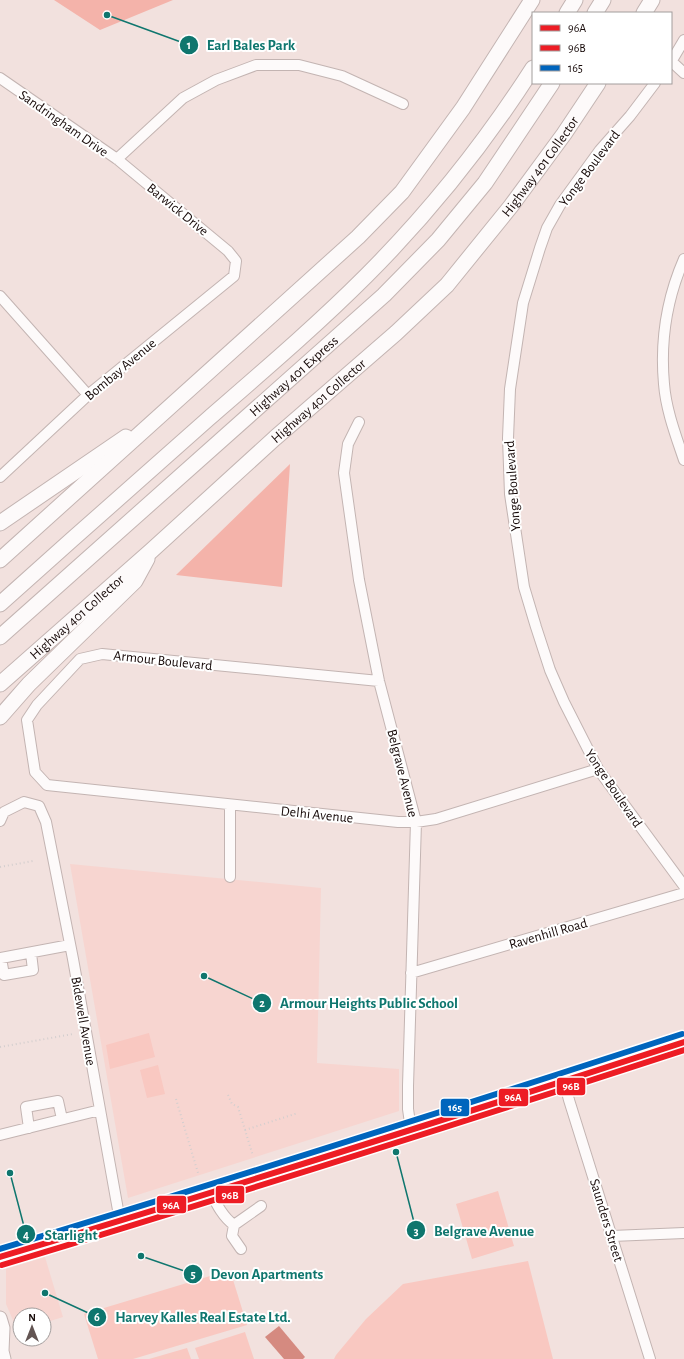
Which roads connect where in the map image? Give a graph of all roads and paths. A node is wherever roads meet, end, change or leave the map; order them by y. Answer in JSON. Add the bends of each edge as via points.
{"nodes":[{"id":1,"x":532,"y":0,"type":"edge"},
{"id":2,"x":575,"y":0,"type":"edge"},
{"id":3,"x":603,"y":0,"type":"edge"},
{"id":4,"x":652,"y":0,"type":"edge"},
{"id":5,"x":568,"y":12,"type":"edge"},
{"id":6,"x":596,"y":12,"type":"edge"},
{"id":7,"x":645,"y":12,"type":"edge"},
{"id":8,"x":684,"y":40,"type":"edge"},
{"id":9,"x":672,"y":60,"type":"edge"},
{"id":10,"x":672,"y":63,"type":"edge"},
{"id":11,"x":532,"y":69,"type":"edge"},
{"id":12,"x":684,"y":73,"type":"edge"},
{"id":13,"x":0,"y":78,"type":"edge"},
{"id":14,"x":551,"y":84,"type":"edge"},
{"id":15,"x":597,"y":84,"type":"edge"},
{"id":16,"x":654,"y":84,"type":"edge"},
{"id":17,"x":403,"y":104,"type":"dead end"},
{"id":18,"x":117,"y":159,"type":"junction"},
{"id":19,"x":684,"y":258,"type":"edge"},
{"id":20,"x":236,"y":262,"type":"joint"},
{"id":21,"x":0,"y":296,"type":"edge"},
{"id":22,"x":88,"y":395,"type":"junction"},
{"id":23,"x":359,"y":422,"type":"dead end"},
{"id":24,"x":149,"y":427,"type":"junction"},
{"id":25,"x":684,"y":460,"type":"edge"},
{"id":26,"x":0,"y":477,"type":"edge"},
{"id":27,"x":0,"y":523,"type":"edge"},
{"id":28,"x":151,"y":551,"type":"junction"},
{"id":29,"x":0,"y":560,"type":"edge"},
{"id":30,"x":0,"y":604,"type":"edge"},
{"id":31,"x":0,"y":637,"type":"edge"},
{"id":32,"x":379,"y":681,"type":"junction"},
{"id":33,"x":0,"y":684,"type":"edge"},
{"id":34,"x":0,"y":717,"type":"edge"},
{"id":35,"x":598,"y":770,"type":"junction"},
{"id":36,"x":34,"y":772,"type":"joint"},
{"id":37,"x":230,"y":805,"type":"junction"},
{"id":38,"x":0,"y":821,"type":"edge"},
{"id":39,"x":416,"y":822,"type":"junction"},
{"id":40,"x":33,"y":861,"type":"dead end"},
{"id":41,"x":0,"y":867,"type":"edge"},
{"id":42,"x":230,"y":876,"type":"dead end"},
{"id":43,"x":684,"y":886,"type":"edge"},
{"id":44,"x":684,"y":893,"type":"edge"},
{"id":45,"x":70,"y":945,"type":"junction"},
{"id":46,"x":31,"y":953,"type":"dead end"},
{"id":47,"x":411,"y":973,"type":"junction"},
{"id":48,"x":73,"y":1034,"type":"dead end"},
{"id":49,"x":684,"y":1042,"type":"edge"},
{"id":50,"x":0,"y":1046,"type":"edge"},
{"id":51,"x":564,"y":1081,"type":"junction"},
{"id":52,"x":228,"y":1095,"type":"dead end"},
{"id":53,"x":176,"y":1099,"type":"dead end"},
{"id":54,"x":100,"y":1110,"type":"junction"},
{"id":55,"x":298,"y":1113,"type":"dead end"},
{"id":56,"x":62,"y":1119,"type":"junction"},
{"id":57,"x":29,"y":1128,"type":"junction"},
{"id":58,"x":245,"y":1130,"type":"junction"},
{"id":59,"x":411,"y":1130,"type":"junction"},
{"id":60,"x":0,"y":1135,"type":"edge"},
{"id":61,"x":253,"y":1156,"type":"dead end"},
{"id":62,"x":198,"y":1173,"type":"dead end"},
{"id":63,"x":211,"y":1193,"type":"junction"},
{"id":64,"x":261,"y":1206,"type":"dead end"},
{"id":65,"x":120,"y":1221,"type":"junction"},
{"id":66,"x":234,"y":1225,"type":"junction"},
{"id":67,"x":684,"y":1233,"type":"edge"},
{"id":68,"x":612,"y":1236,"type":"junction"},
{"id":69,"x":241,"y":1249,"type":"dead end"},
{"id":70,"x":0,"y":1257,"type":"edge"},
{"id":71,"x":0,"y":1318,"type":"edge"},
{"id":72,"x":2,"y":1353,"type":"edge"},
{"id":73,"x":650,"y":1359,"type":"edge"}],
"edges":[{"from":1,"to":24,"type":"highway","via":[[463,108],[402,192],[358,237]]},
{"from":2,"to":5,"type":"highway"},
{"from":3,"to":6,"type":"highway"},
{"from":4,"to":7,"type":"highway"},
{"from":8,"to":9,"type":"street"},
{"from":10,"to":12,"type":"street"},
{"from":11,"to":30,"type":"highway","name":"Highway 401 Express","via":[[456,176],[368,275]]},
{"from":13,"to":18,"type":"street","name":"Sandringham Drive"},
{"from":14,"to":31,"type":"highway","name":"Highway 401 Express","via":[[485,183],[438,240],[384,295]]},
{"from":15,"to":28,"type":"highway","name":"Highway 401 Collector","via":[[511,206],[447,285]]},
{"from":16,"to":35,"type":"street","name":"Yonge Boulevard","via":[[600,150],[560,205],[548,228],[523,303],[510,389],[510,494],[524,586],[550,670]]},
{"from":17,"to":18,"type":"street","name":"Sandringham Drive","via":[[342,76],[299,65],[256,65],[216,80],[183,98]]},
{"from":18,"to":20,"type":"street","name":"Barwick Drive","via":[[228,251]]},
{"from":19,"to":25,"type":"street","via":[[670,294],[663,352],[664,385],[670,418]]},
{"from":20,"to":22,"type":"street","name":"Bombay Avenue","via":[[234,276]]},
{"from":21,"to":22,"type":"street"},
{"from":22,"to":26,"type":"street","name":"Bombay Avenue"},
{"from":23,"to":32,"type":"street","name":"Belgrave Avenue","via":[[348,444],[344,473],[359,580]]},
{"from":24,"to":27,"type":"highway","via":[[131,433]]},
{"from":24,"to":29,"type":"highway"},
{"from":28,"to":33,"type":"highway","name":"Highway 401 Collector"},
{"from":28,"to":34,"type":"highway","via":[[135,581],[29,684]]},
{"from":32,"to":36,"type":"street","name":"Armour Boulevard","via":[[102,654],[80,660],[37,705],[27,720]]},
{"from":32,"to":39,"type":"street","name":"Belgrave Avenue"},
{"from":35,"to":39,"type":"street","name":"Delhi Avenue","via":[[436,819]]},
{"from":35,"to":43,"type":"street","name":"Yonge Boulevard"},
{"from":36,"to":37,"type":"street","name":"Delhi Avenue","via":[[47,784]]},
{"from":37,"to":39,"type":"street","name":"Delhi Avenue","via":[[387,822]]},
{"from":37,"to":42,"type":"street"},
{"from":38,"to":45,"type":"street","name":"Bidewell Avenue","via":[[4,812],[24,802],[39,806],[46,822]]},
{"from":39,"to":47,"type":"street","name":"Belgrave Avenue"},
{"from":40,"to":41,"type":"path"},
{"from":44,"to":47,"type":"street","name":"Ravenhill Road"},
{"from":45,"to":46,"type":"street"},
{"from":45,"to":54,"type":"street","name":"Bidewell Avenue"},
{"from":47,"to":59,"type":"street","name":"Belgrave Avenue","via":[[408,1086]]},
{"from":48,"to":50,"type":"path"},
{"from":49,"to":51,"type":"main road"},
{"from":51,"to":59,"type":"main road"},
{"from":51,"to":68,"type":"street","name":"Saunders Street"},
{"from":52,"to":58,"type":"path","via":[[232,1104],[238,1107]]},
{"from":53,"to":62,"type":"path"},
{"from":54,"to":56,"type":"street"},
{"from":54,"to":65,"type":"street","name":"Bidewell Avenue"},
{"from":55,"to":58,"type":"path"},
{"from":56,"to":57,"type":"street"},
{"from":56,"to":57,"type":"street","via":[[58,1101],[26,1107]]},
{"from":57,"to":60,"type":"street"},
{"from":58,"to":61,"type":"path"},
{"from":59,"to":63,"type":"main road"},
{"from":63,"to":65,"type":"main road"},
{"from":63,"to":66,"type":"street","via":[[216,1205]]},
{"from":64,"to":66,"type":"street"},
{"from":65,"to":70,"type":"main road"},
{"from":66,"to":69,"type":"street","via":[[232,1236]]},
{"from":67,"to":68,"type":"street"},
{"from":68,"to":73,"type":"street","name":"Saunders Street"},
{"from":71,"to":72,"type":"main road","via":[[3,1328]]}]}
